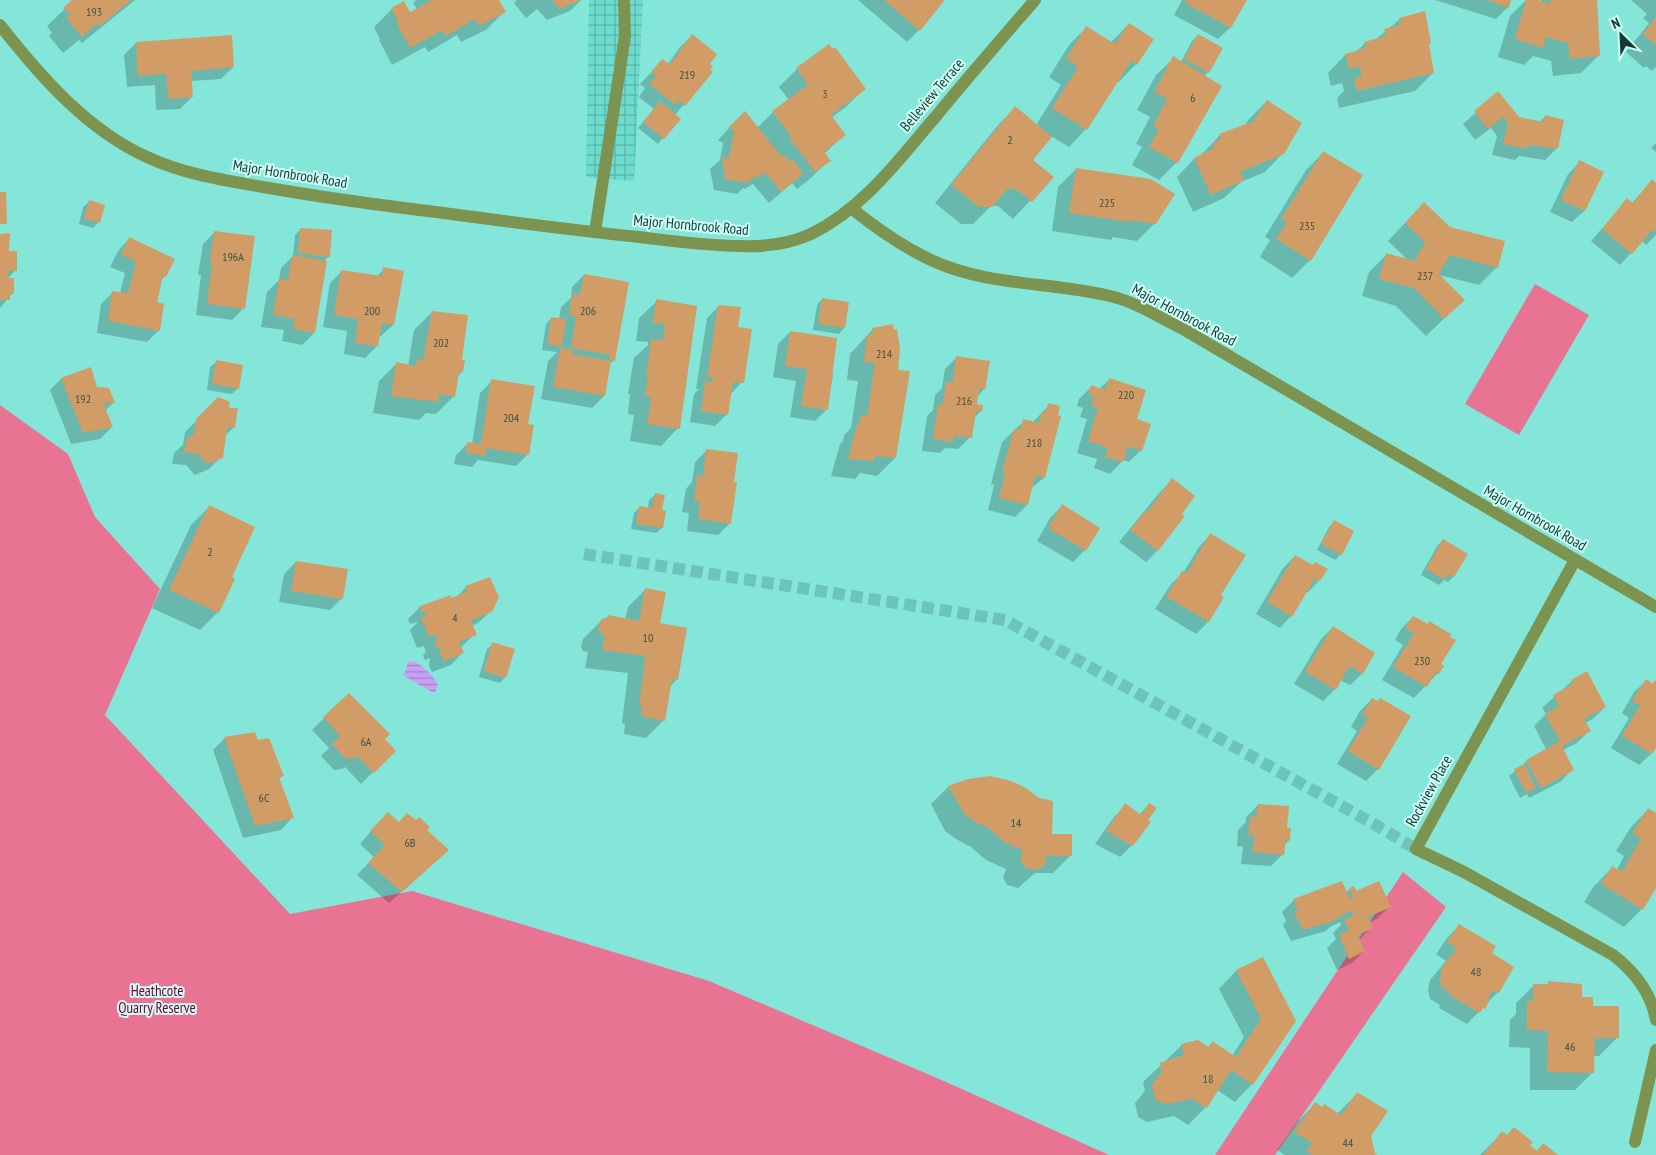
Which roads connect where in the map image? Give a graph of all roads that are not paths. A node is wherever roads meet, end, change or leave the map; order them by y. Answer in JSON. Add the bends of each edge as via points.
{"nodes":[{"id":1,"x":624,"y":0,"type":"edge"},
{"id":2,"x":1034,"y":0,"type":"edge"},
{"id":3,"x":0,"y":25,"type":"edge"},
{"id":4,"x":852,"y":208,"type":"junction"},
{"id":5,"x":595,"y":232,"type":"junction"},
{"id":6,"x":1575,"y":560,"type":"junction"},
{"id":7,"x":1656,"y":607,"type":"edge"},
{"id":8,"x":1656,"y":1020,"type":"edge"},
{"id":9,"x":1656,"y":1050,"type":"edge"},
{"id":10,"x":1635,"y":1142,"type":"dead end"}],
"edges":[{"from":1,"to":5,"type":"street","via":[[625,36]]},
{"from":2,"to":4,"type":"street","name":"Belleview Terrace","via":[[894,164]]},
{"from":3,"to":5,"type":"street","name":"Major Hornbrook Road","via":[[43,76],[81,114],[121,143],[156,161],[201,176],[334,199]]},
{"from":4,"to":5,"type":"street","name":"Major Hornbrook Road","via":[[812,233],[790,242],[764,246],[709,244]]},
{"from":4,"to":6,"type":"street","name":"Major Hornbrook Road","via":[[931,261],[960,271],[1111,296],[1136,305]]},
{"from":6,"to":7,"type":"street","name":"Major Hornbrook Road"},
{"from":6,"to":8,"type":"street","name":"Rockview Place","via":[[1416,849],[1613,954],[1643,984]]},
{"from":9,"to":10,"type":"street"}]}
